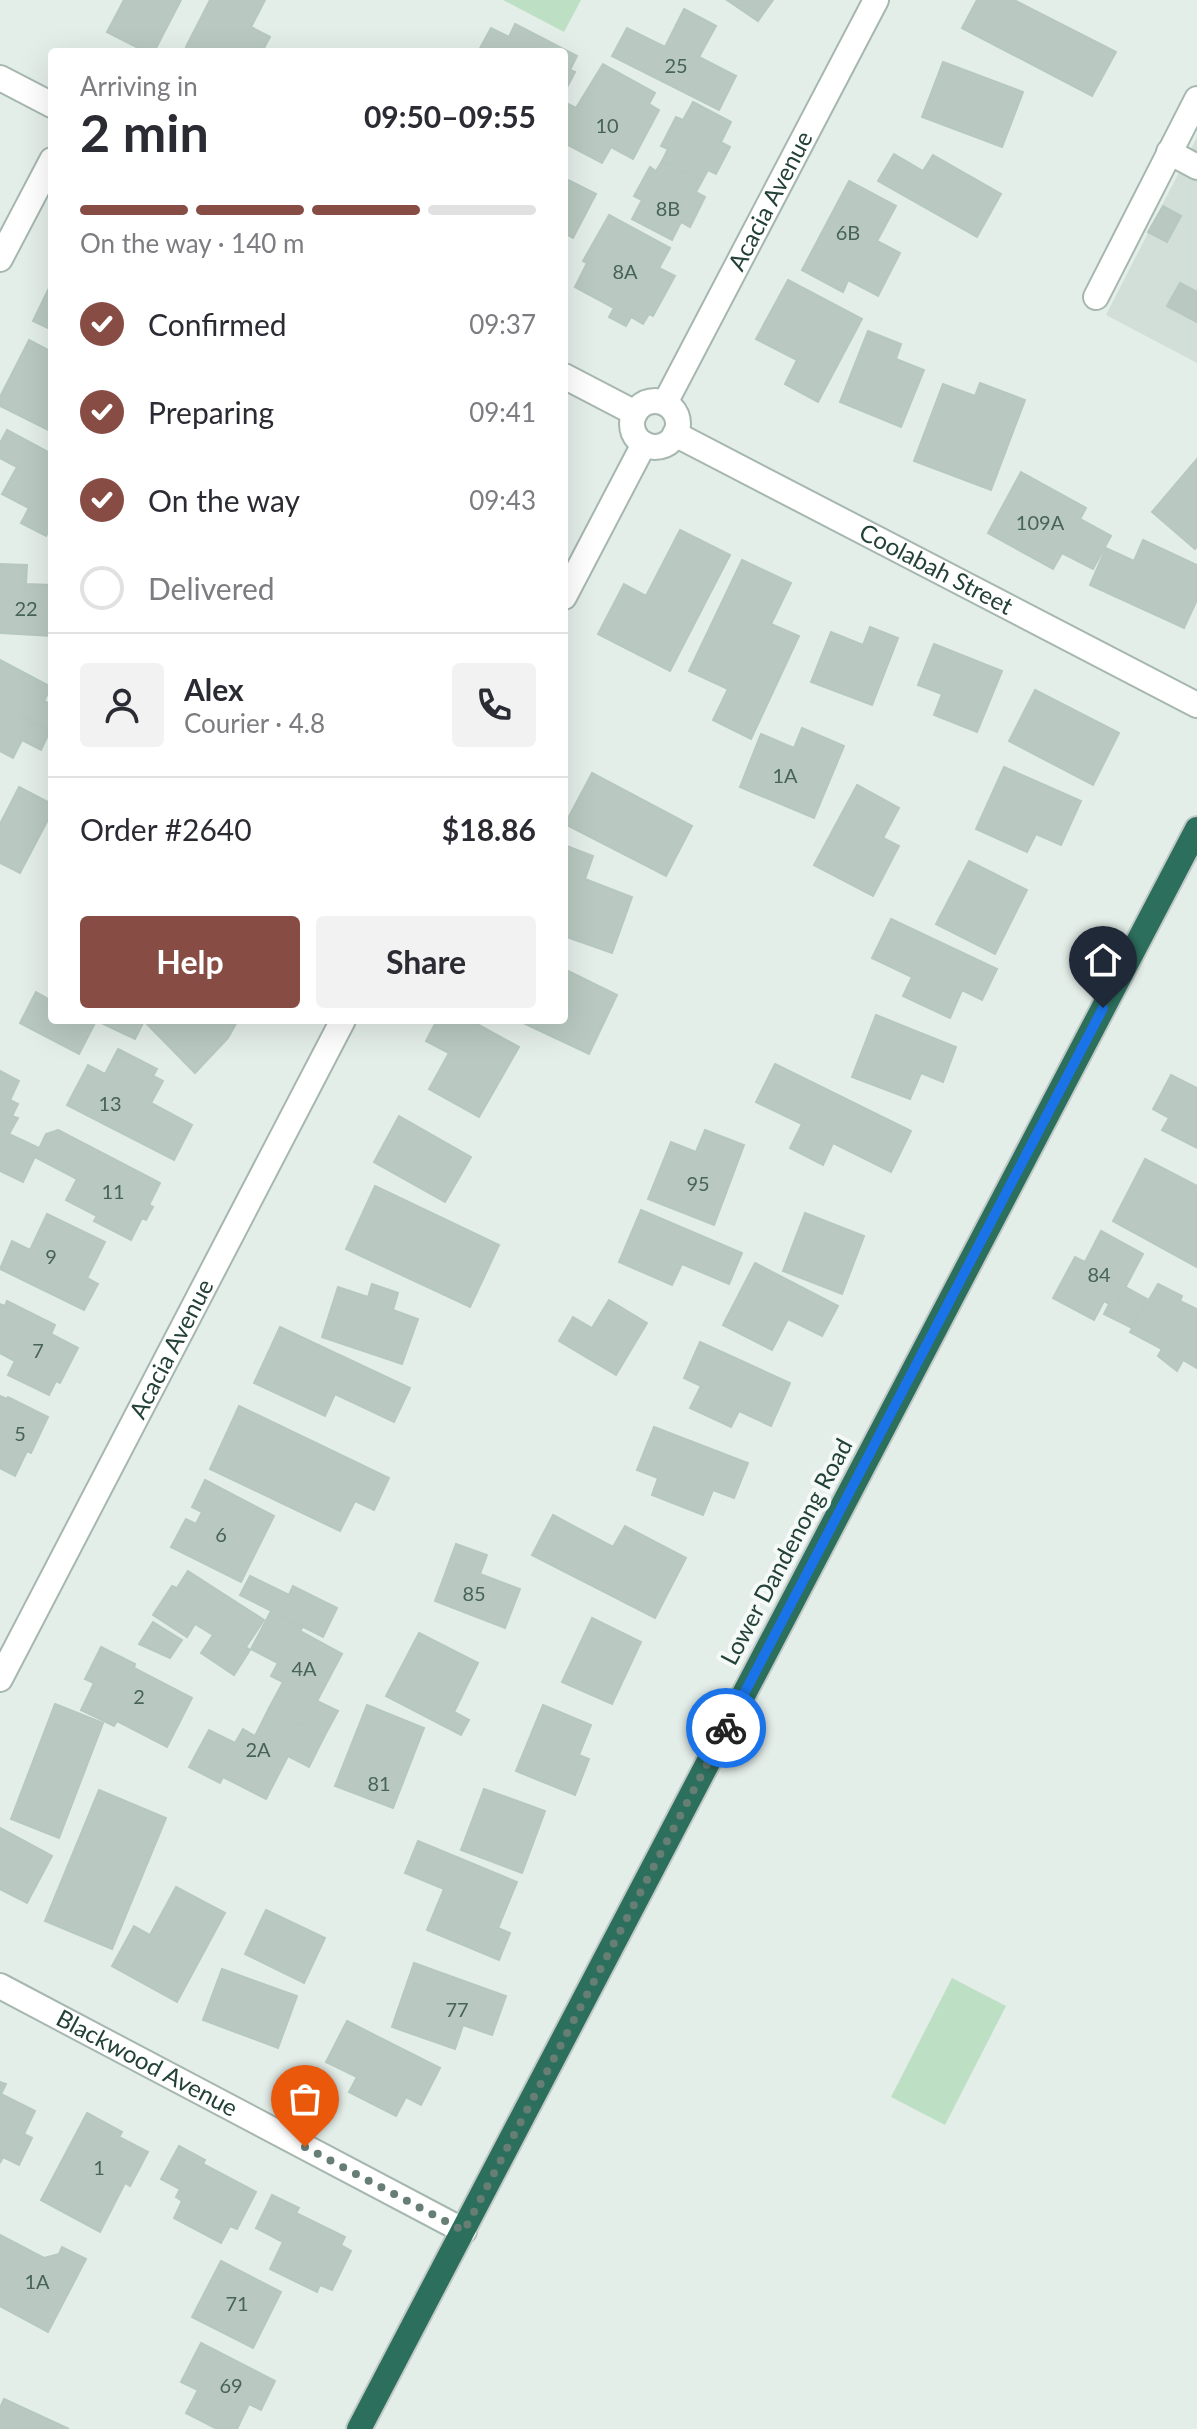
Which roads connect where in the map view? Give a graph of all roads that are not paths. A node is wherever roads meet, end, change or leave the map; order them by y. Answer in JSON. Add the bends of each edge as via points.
{"nodes":[{"id":1,"x":876,"y":0,"type":"edge"},
{"id":2,"x":0,"y":78,"type":"edge"},
{"id":3,"x":1197,"y":99,"type":"edge"},
{"id":4,"x":48,"y":103,"type":"edge"},
{"id":5,"x":1169,"y":152,"type":"junction"},
{"id":6,"x":1197,"y":167,"type":"edge"},
{"id":7,"x":48,"y":168,"type":"edge"},
{"id":8,"x":0,"y":259,"type":"edge"},
{"id":9,"x":1096,"y":297,"type":"dead end"},
{"id":10,"x":568,"y":378,"type":"edge"},
{"id":11,"x":665,"y":403,"type":"junction"},
{"id":12,"x":635,"y":413,"type":"junction"},
{"id":13,"x":675,"y":434,"type":"junction"},
{"id":14,"x":644,"y":444,"type":"junction"},
{"id":15,"x":568,"y":589,"type":"edge"},
{"id":16,"x":1197,"y":705,"type":"edge"},
{"id":17,"x":1197,"y":829,"type":"edge"},
{"id":18,"x":341,"y":1024,"type":"edge"},
{"id":19,"x":0,"y":1679,"type":"edge"},
{"id":20,"x":0,"y":1986,"type":"edge"},
{"id":21,"x":464,"y":2231,"type":"junction"},
{"id":22,"x":359,"y":2429,"type":"edge"}],
"edges":[{"from":1,"to":11,"type":"street","name":"Acacia Avenue"},
{"from":2,"to":4,"type":"street"},
{"from":3,"to":5,"type":"street"},
{"from":5,"to":6,"type":"street"},
{"from":5,"to":9,"type":"street"},
{"from":7,"to":8,"type":"street"},
{"from":10,"to":12,"type":"street"},
{"from":11,"to":12,"type":"street","via":[[644,403]]},
{"from":11,"to":13,"type":"street","via":[[675,412]]},
{"from":12,"to":14,"type":"street","via":[[632,427]]},
{"from":13,"to":14,"type":"street","via":[[665,444]]},
{"from":13,"to":16,"type":"street","name":"Coolabah Street"},
{"from":14,"to":15,"type":"street"},
{"from":17,"to":21,"type":"highway","name":"Lower Dandenong Road"},
{"from":18,"to":19,"type":"street","name":"Acacia Avenue"},
{"from":20,"to":21,"type":"street","name":"Blackwood Avenue"},
{"from":21,"to":22,"type":"highway","name":"Lower Dandenong Road"}]}
